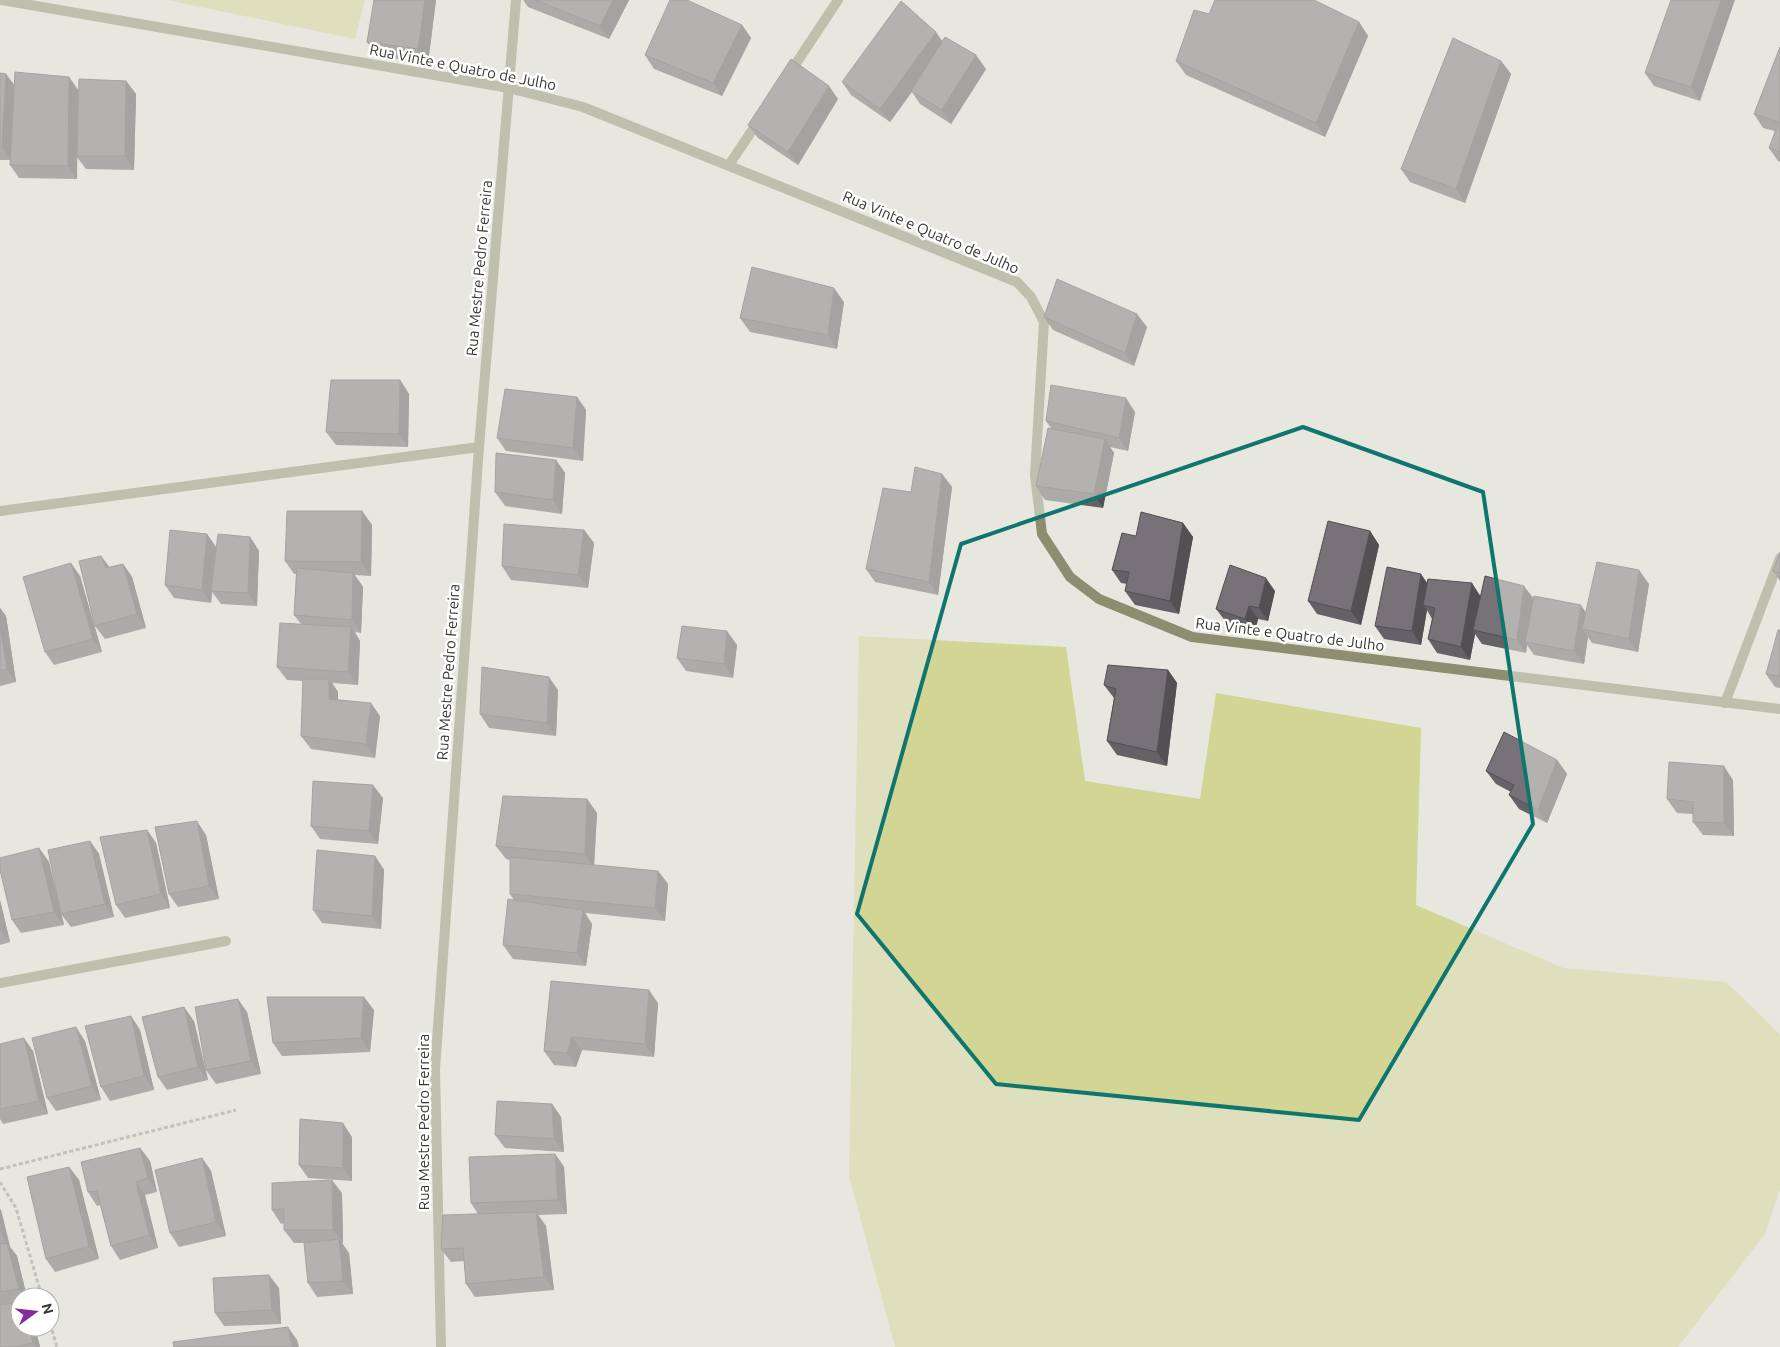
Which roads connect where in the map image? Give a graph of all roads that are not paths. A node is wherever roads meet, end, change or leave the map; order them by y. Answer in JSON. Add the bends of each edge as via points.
{"nodes":[{"id":1,"x":2,"y":0,"type":"edge"},
{"id":2,"x":516,"y":0,"type":"edge"},
{"id":3,"x":838,"y":0,"type":"edge"},
{"id":4,"x":784,"y":83,"type":"edge"},
{"id":5,"x":508,"y":88,"type":"junction"},
{"id":6,"x":767,"y":107,"type":"edge"},
{"id":7,"x":729,"y":165,"type":"junction"},
{"id":8,"x":480,"y":447,"type":"junction"},
{"id":9,"x":0,"y":512,"type":"edge"},
{"id":10,"x":1780,"y":558,"type":"edge"},
{"id":11,"x":1726,"y":703,"type":"junction"},
{"id":12,"x":1780,"y":709,"type":"edge"},
{"id":13,"x":226,"y":941,"type":"dead end"},
{"id":14,"x":0,"y":983,"type":"edge"},
{"id":15,"x":441,"y":1347,"type":"edge"}],
"edges":[{"from":1,"to":5,"type":"street","name":"Rua Vinte e Quatro de Julho"},
{"from":2,"to":5,"type":"street","name":"Rua Mestre Pedro Ferreira"},
{"from":3,"to":4,"type":"street"},
{"from":5,"to":7,"type":"street","name":"Rua Vinte e Quatro de Julho","via":[[583,106]]},
{"from":5,"to":8,"type":"street","name":"Rua Mestre Pedro Ferreira"},
{"from":6,"to":7,"type":"street"},
{"from":7,"to":11,"type":"street","name":"Rua Vinte e Quatro de Julho","via":[[1016,282],[1031,296],[1044,322],[1035,475],[1042,534],[1070,577],[1099,599],[1192,637]]},
{"from":8,"to":9,"type":"street"},
{"from":8,"to":15,"type":"street","name":"Rua Mestre Pedro Ferreira","via":[[435,1069]]},
{"from":10,"to":11,"type":"street"},
{"from":11,"to":12,"type":"street","name":"Rua Vinte e Quatro de Julho"},
{"from":13,"to":14,"type":"street"}]}
